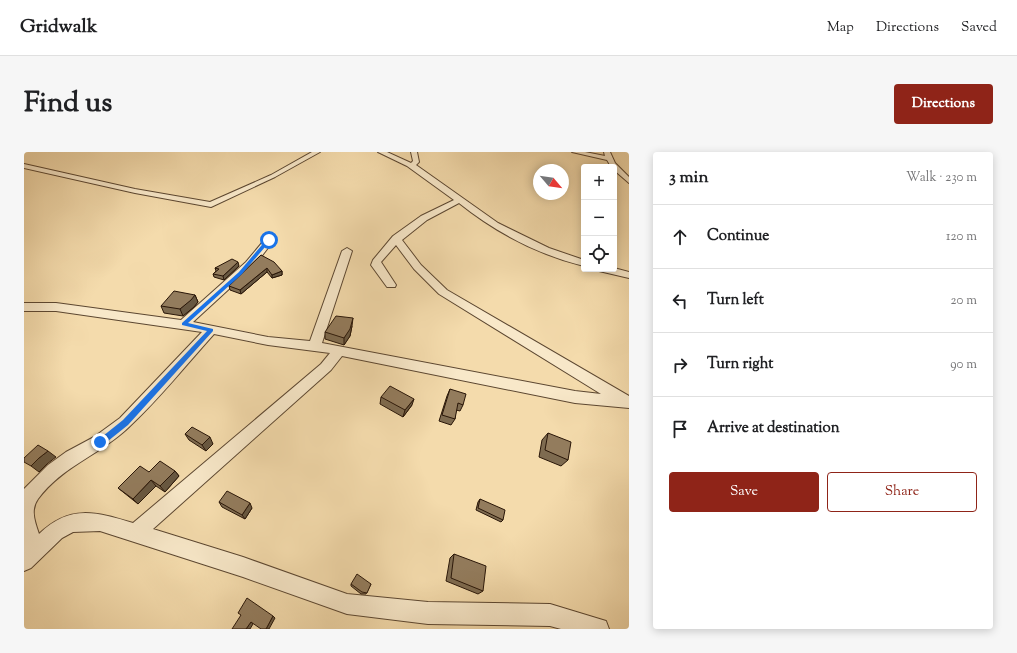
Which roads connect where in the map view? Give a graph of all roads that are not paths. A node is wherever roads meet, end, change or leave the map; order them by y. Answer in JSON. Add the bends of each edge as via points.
{"nodes":[{"id":1,"x":317,"y":152,"type":"edge"},
{"id":2,"x":381,"y":152,"type":"edge"},
{"id":3,"x":414,"y":152,"type":"edge"},
{"id":4,"x":575,"y":152,"type":"edge"},
{"id":5,"x":607,"y":155,"type":"edge"},
{"id":6,"x":24,"y":166,"type":"edge"},
{"id":7,"x":411,"y":166,"type":"junction"},
{"id":8,"x":629,"y":181,"type":"edge"},
{"id":9,"x":460,"y":200,"type":"junction"},
{"id":10,"x":396,"y":238,"type":"junction"},
{"id":11,"x":269,"y":240,"type":"dead end"},
{"id":12,"x":347,"y":252,"type":"dead end"},
{"id":13,"x":581,"y":263,"type":"edge"},
{"id":14,"x":616,"y":272,"type":"edge"},
{"id":15,"x":629,"y":275,"type":"edge"},
{"id":16,"x":391,"y":285,"type":"dead end"},
{"id":17,"x":24,"y":307,"type":"edge"},
{"id":18,"x":184,"y":324,"type":"junction"},
{"id":19,"x":211,"y":330,"type":"junction"},
{"id":20,"x":315,"y":346,"type":"junction"},
{"id":21,"x":339,"y":351,"type":"junction"},
{"id":22,"x":627,"y":402,"type":"edge"},
{"id":23,"x":24,"y":513,"type":"edge"},
{"id":24,"x":135,"y":534,"type":"junction"},
{"id":25,"x":29,"y":556,"type":"edge"},
{"id":26,"x":598,"y":629,"type":"edge"}],
"edges":[{"from":1,"to":6,"type":"street","via":[[211,205]]},
{"from":2,"to":7,"type":"street"},
{"from":3,"to":7,"type":"street","via":[[416,162]]},
{"from":4,"to":5,"type":"street"},
{"from":5,"to":8,"type":"street","via":[[616,169]]},
{"from":7,"to":9,"type":"street"},
{"from":9,"to":10,"type":"street","via":[[425,217]]},
{"from":9,"to":13,"type":"street","via":[[498,226]]},
{"from":10,"to":16,"type":"street","via":[[375,263]]},
{"from":10,"to":22,"type":"street","via":[[420,271],[443,292]]},
{"from":11,"to":18,"type":"street","via":[[245,268]]},
{"from":12,"to":20,"type":"street"},
{"from":14,"to":15,"type":"street"},
{"from":17,"to":18,"type":"street","via":[[56,307]]},
{"from":18,"to":19,"type":"street"},
{"from":19,"to":20,"type":"street","via":[[268,341]]},
{"from":19,"to":23,"type":"street","via":[[125,422],[100,442],[54,470],[30,495]]},
{"from":20,"to":21,"type":"street"},
{"from":21,"to":22,"type":"street","via":[[575,397]]},
{"from":21,"to":24,"type":"street","via":[[326,367]]},
{"from":23,"to":25,"type":"street"},
{"from":24,"to":25,"type":"street","via":[[100,522],[72,523],[55,531]]},
{"from":24,"to":26,"type":"street","via":[[243,567],[347,604],[428,613],[550,615]]}]}
